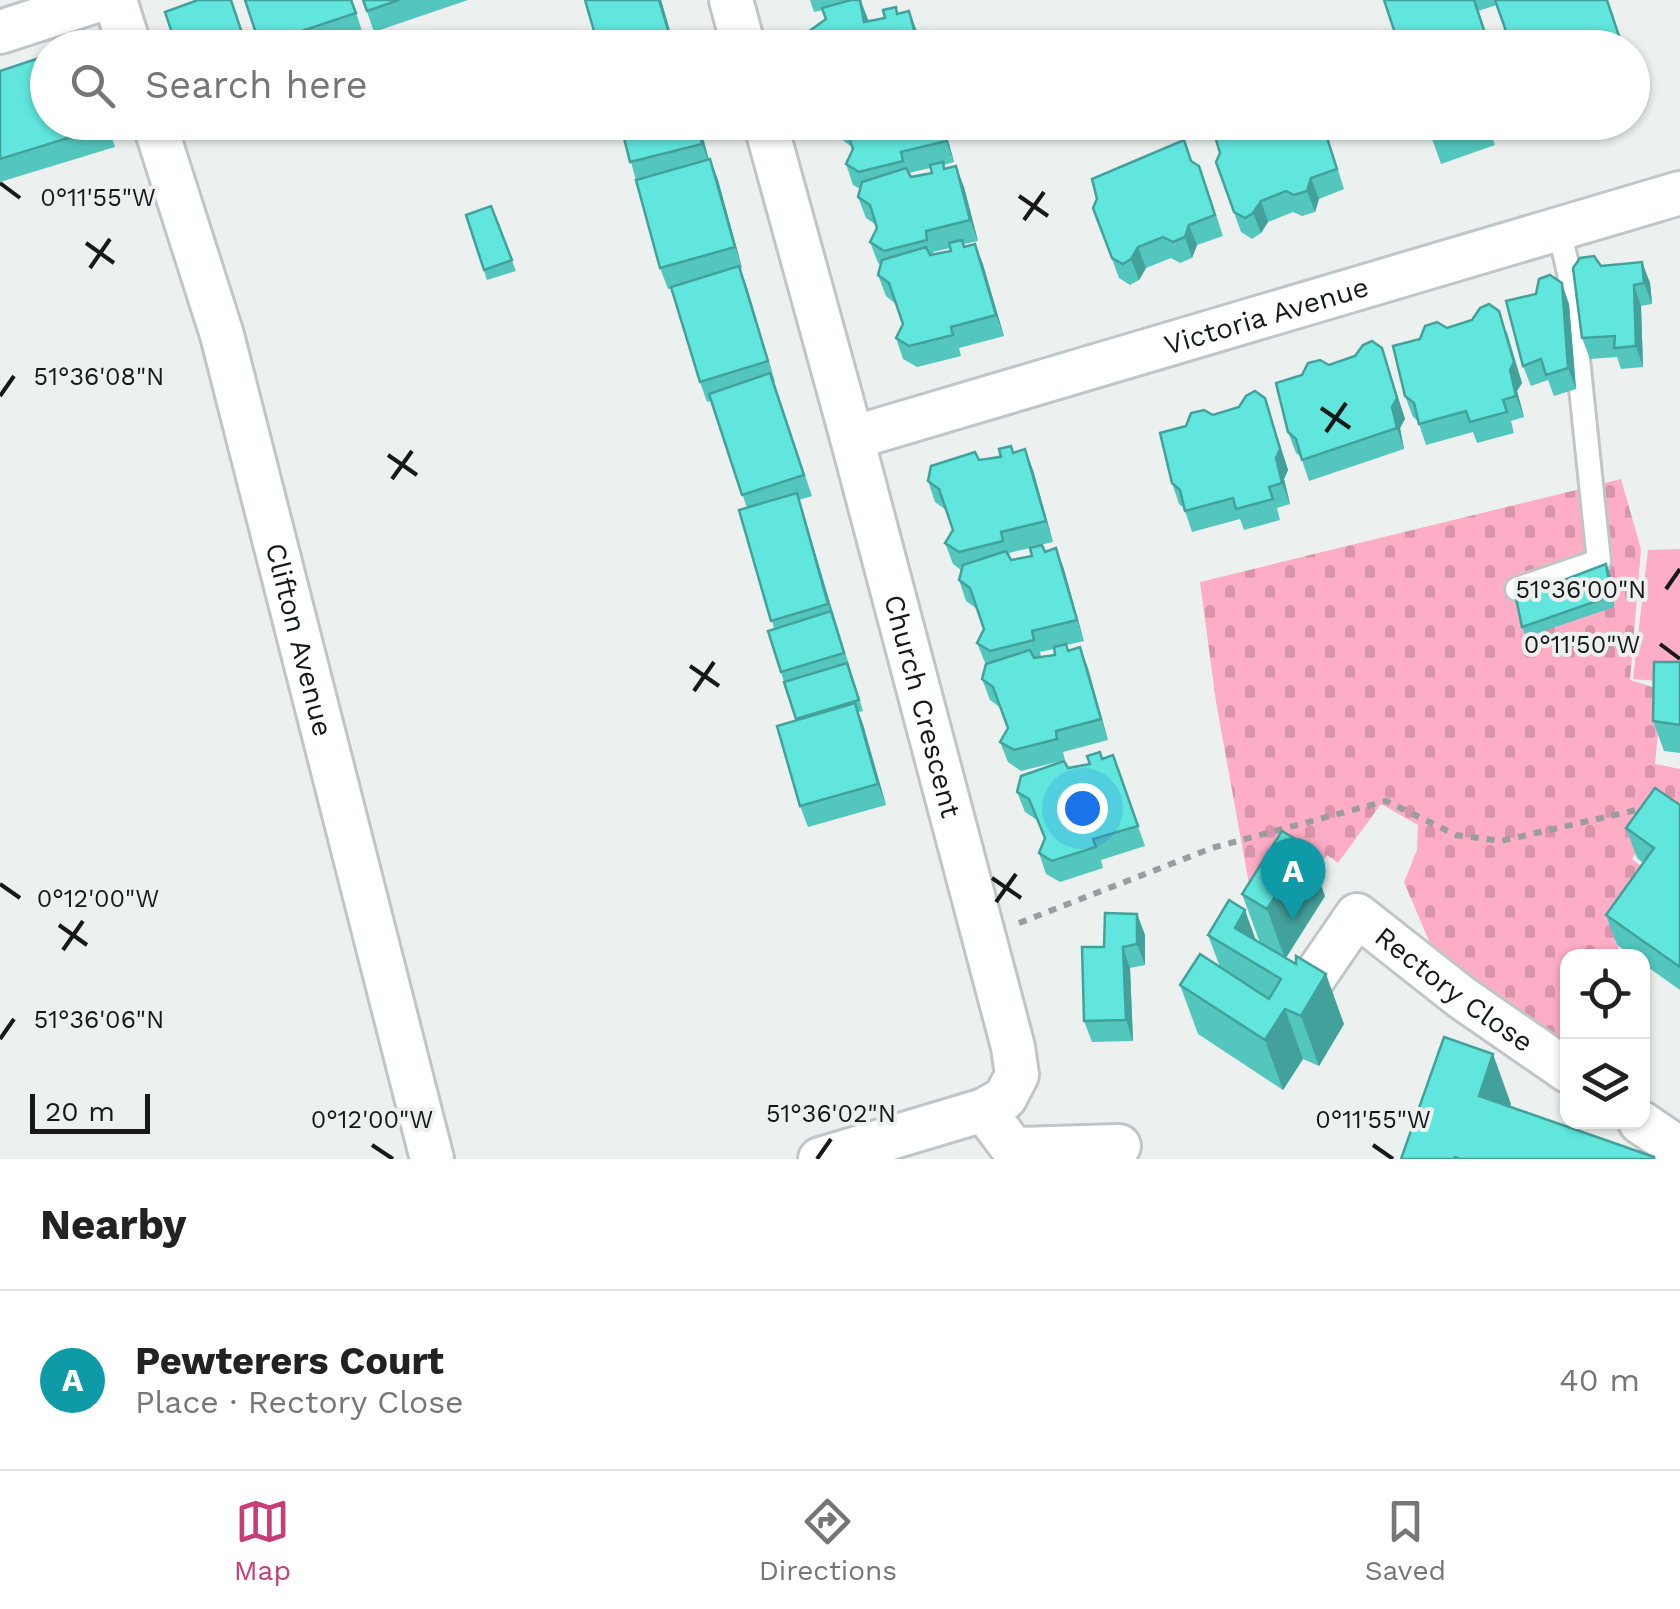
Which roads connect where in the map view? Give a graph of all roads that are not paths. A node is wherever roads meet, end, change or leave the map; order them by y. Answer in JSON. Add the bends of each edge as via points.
{"nodes":[{"id":1,"x":99,"y":0,"type":"edge"},
{"id":2,"x":115,"y":0,"type":"edge"},
{"id":3,"x":731,"y":0,"type":"edge"},
{"id":4,"x":124,"y":30,"type":"edge"},
{"id":5,"x":739,"y":30,"type":"edge"},
{"id":6,"x":0,"y":32,"type":"edge"},
{"id":7,"x":160,"y":140,"type":"edge"},
{"id":8,"x":770,"y":140,"type":"edge"},
{"id":9,"x":1680,"y":194,"type":"edge"},
{"id":10,"x":1559,"y":229,"type":"junction"},
{"id":11,"x":852,"y":438,"type":"junction"},
{"id":12,"x":1517,"y":589,"type":"dead end"},
{"id":13,"x":1313,"y":979,"type":"edge"},
{"id":14,"x":1560,"y":1065,"type":"edge"},
{"id":15,"x":984,"y":1110,"type":"junction"},
{"id":16,"x":1650,"y":1129,"type":"edge"},
{"id":17,"x":1118,"y":1146,"type":"dead end"},
{"id":18,"x":1680,"y":1149,"type":"edge"},
{"id":19,"x":432,"y":1159,"type":"edge"},
{"id":20,"x":820,"y":1159,"type":"edge"}],
"edges":[{"from":1,"to":6,"type":"street"},
{"from":2,"to":4,"type":"street"},
{"from":3,"to":5,"type":"street"},
{"from":7,"to":19,"type":"street","name":"Clifton Avenue","via":[[222,335]]},
{"from":8,"to":11,"type":"street","name":"Church Crescent"},
{"from":9,"to":10,"type":"street","name":"Victoria Avenue"},
{"from":10,"to":11,"type":"street","name":"Victoria Avenue"},
{"from":10,"to":12,"type":"lane","via":[[1599,560]]},
{"from":11,"to":15,"type":"street","name":"Church Crescent","via":[[1017,1075],[1006,1098]]},
{"from":13,"to":14,"type":"street","name":"Rectory Close","via":[[1357,915]]},
{"from":15,"to":17,"type":"street","via":[[1013,1149]]},
{"from":15,"to":20,"type":"street","name":"Church Crescent"},
{"from":16,"to":18,"type":"street"}]}
